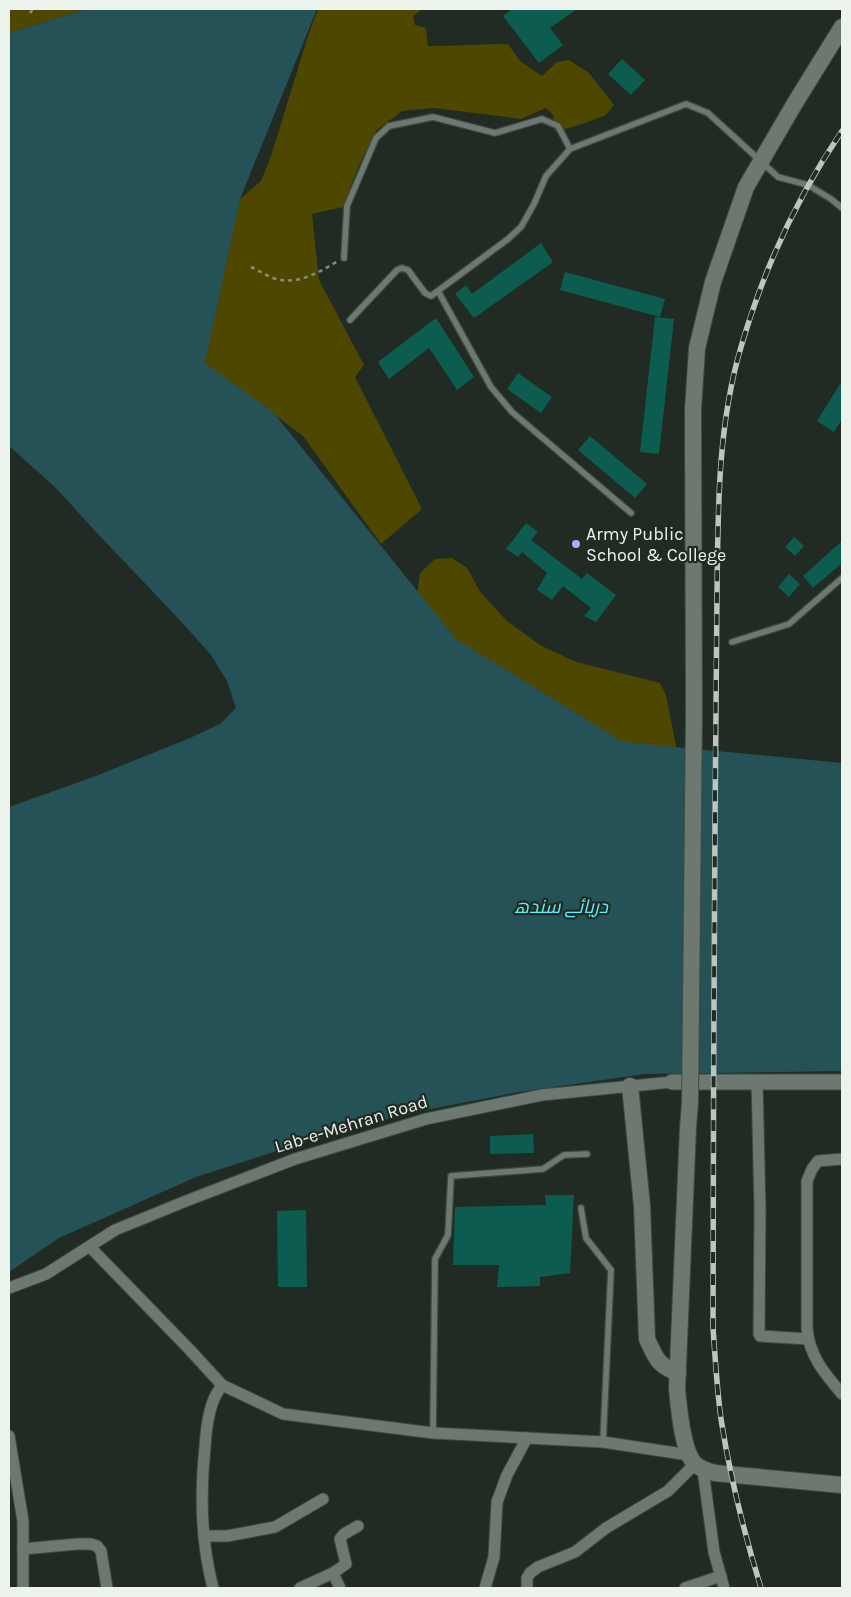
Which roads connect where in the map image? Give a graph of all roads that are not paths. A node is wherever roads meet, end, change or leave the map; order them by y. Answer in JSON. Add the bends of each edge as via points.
{"nodes":[{"id":1,"x":839,"y":32,"type":"edge"},
{"id":2,"x":570,"y":149,"type":"junction"},
{"id":3,"x":760,"y":161,"type":"junction"},
{"id":4,"x":842,"y":208,"type":"edge"},
{"id":5,"x":344,"y":258,"type":"road end"},
{"id":6,"x":438,"y":291,"type":"junction"},
{"id":7,"x":350,"y":320,"type":"dead end"},
{"id":8,"x":631,"y":512,"type":"dead end"},
{"id":9,"x":842,"y":578,"type":"edge"},
{"id":10,"x":732,"y":642,"type":"dead end"},
{"id":11,"x":757,"y":1081,"type":"junction"},
{"id":12,"x":672,"y":1082,"type":"joint"},
{"id":13,"x":842,"y":1082,"type":"edge"},
{"id":14,"x":630,"y":1086,"type":"junction"},
{"id":15,"x":587,"y":1154,"type":"dead end"},
{"id":16,"x":842,"y":1159,"type":"edge"},
{"id":17,"x":581,"y":1208,"type":"dead end"},
{"id":18,"x":90,"y":1247,"type":"junction"},
{"id":19,"x":9,"y":1288,"type":"edge"},
{"id":20,"x":808,"y":1338,"type":"junction"},
{"id":21,"x":678,"y":1373,"type":"junction"},
{"id":22,"x":222,"y":1385,"type":"junction"},
{"id":23,"x":842,"y":1394,"type":"edge"},
{"id":24,"x":432,"y":1433,"type":"junction"},
{"id":25,"x":9,"y":1436,"type":"edge"},
{"id":26,"x":527,"y":1438,"type":"junction"},
{"id":27,"x":603,"y":1442,"type":"junction"},
{"id":28,"x":696,"y":1463,"type":"junction"},
{"id":29,"x":842,"y":1485,"type":"edge"},
{"id":30,"x":323,"y":1499,"type":"dead end"},
{"id":31,"x":358,"y":1526,"type":"dead end"},
{"id":32,"x":204,"y":1536,"type":"junction"},
{"id":33,"x":22,"y":1549,"type":"junction"},
{"id":34,"x":333,"y":1573,"type":"junction"},
{"id":35,"x":721,"y":1576,"type":"junction"},
{"id":36,"x":23,"y":1588,"type":"edge"},
{"id":37,"x":107,"y":1588,"type":"edge"},
{"id":38,"x":213,"y":1588,"type":"edge"},
{"id":39,"x":300,"y":1588,"type":"edge"},
{"id":40,"x":340,"y":1588,"type":"edge"},
{"id":41,"x":485,"y":1588,"type":"edge"},
{"id":42,"x":527,"y":1588,"type":"edge"},
{"id":43,"x":685,"y":1588,"type":"edge"},
{"id":44,"x":724,"y":1588,"type":"edge"}],
"edges":[{"from":1,"to":3,"type":"main road"},
{"from":2,"to":3,"type":"lane","via":[[686,104],[708,113]]},
{"from":2,"to":5,"type":"lane","via":[[558,126],[542,119],[495,133],[433,117],[389,126],[376,138],[347,206]]},
{"from":2,"to":6,"type":"lane","via":[[546,176],[521,227]]},
{"from":3,"to":4,"type":"lane","via":[[778,177],[808,186]]},
{"from":3,"to":21,"type":"main road","bridge":true,"via":[[746,187],[713,282],[697,348],[693,410],[690,1102]]},
{"from":6,"to":7,"type":"lane","via":[[432,296],[425,293],[408,270],[402,268]]},
{"from":6,"to":8,"type":"lane","via":[[491,387],[512,412]]},
{"from":9,"to":10,"type":"lane","via":[[789,624]]},
{"from":11,"to":12,"type":"street","name":"Lab-e-Mehran Road"},
{"from":11,"to":13,"type":"street","name":"Lab-e-Mehran Road"},
{"from":11,"to":20,"type":"street","via":[[758,1334]]},
{"from":12,"to":14,"type":"street","name":"Lab-e-Mehran Road"},
{"from":14,"to":18,"type":"street","name":"Lab-e-Mehran Road","via":[[542,1094],[426,1120],[295,1159],[115,1230]]},
{"from":14,"to":21,"type":"main road","via":[[642,1206],[648,1339],[656,1358],[665,1368]]},
{"from":15,"to":24,"type":"lane","via":[[564,1156],[542,1169],[451,1176],[448,1236],[435,1259]]},
{"from":16,"to":20,"type":"street","via":[[818,1161],[807,1181]]},
{"from":17,"to":27,"type":"lane","via":[[586,1238],[611,1270]]},
{"from":18,"to":19,"type":"street","name":"Lab-e-Mehran Road","via":[[46,1274]]},
{"from":18,"to":22,"type":"street"},
{"from":20,"to":23,"type":"street","via":[[814,1357]]},
{"from":21,"to":28,"type":"main road","via":[[680,1416]]},
{"from":22,"to":24,"type":"street","via":[[283,1414]]},
{"from":22,"to":32,"type":"street","via":[[214,1399],[207,1428],[202,1478]]},
{"from":24,"to":26,"type":"street"},
{"from":25,"to":33,"type":"street","via":[[22,1521]]},
{"from":26,"to":27,"type":"street"},
{"from":26,"to":41,"type":"street","via":[[497,1502],[494,1557]]},
{"from":27,"to":28,"type":"street"},
{"from":28,"to":29,"type":"main road","via":[[715,1473]]},
{"from":28,"to":35,"type":"street"},
{"from":28,"to":42,"type":"street","via":[[668,1491],[606,1528],[575,1552],[538,1567],[530,1573]]},
{"from":30,"to":32,"type":"street","via":[[275,1526],[227,1536]]},
{"from":31,"to":34,"type":"street","via":[[340,1539],[346,1564]]},
{"from":32,"to":38,"type":"street"},
{"from":33,"to":36,"type":"street"},
{"from":33,"to":37,"type":"street","via":[[77,1544],[97,1546],[101,1551]]},
{"from":34,"to":39,"type":"street"},
{"from":34,"to":40,"type":"street"},
{"from":35,"to":43,"type":"street"},
{"from":35,"to":44,"type":"street"}]}
